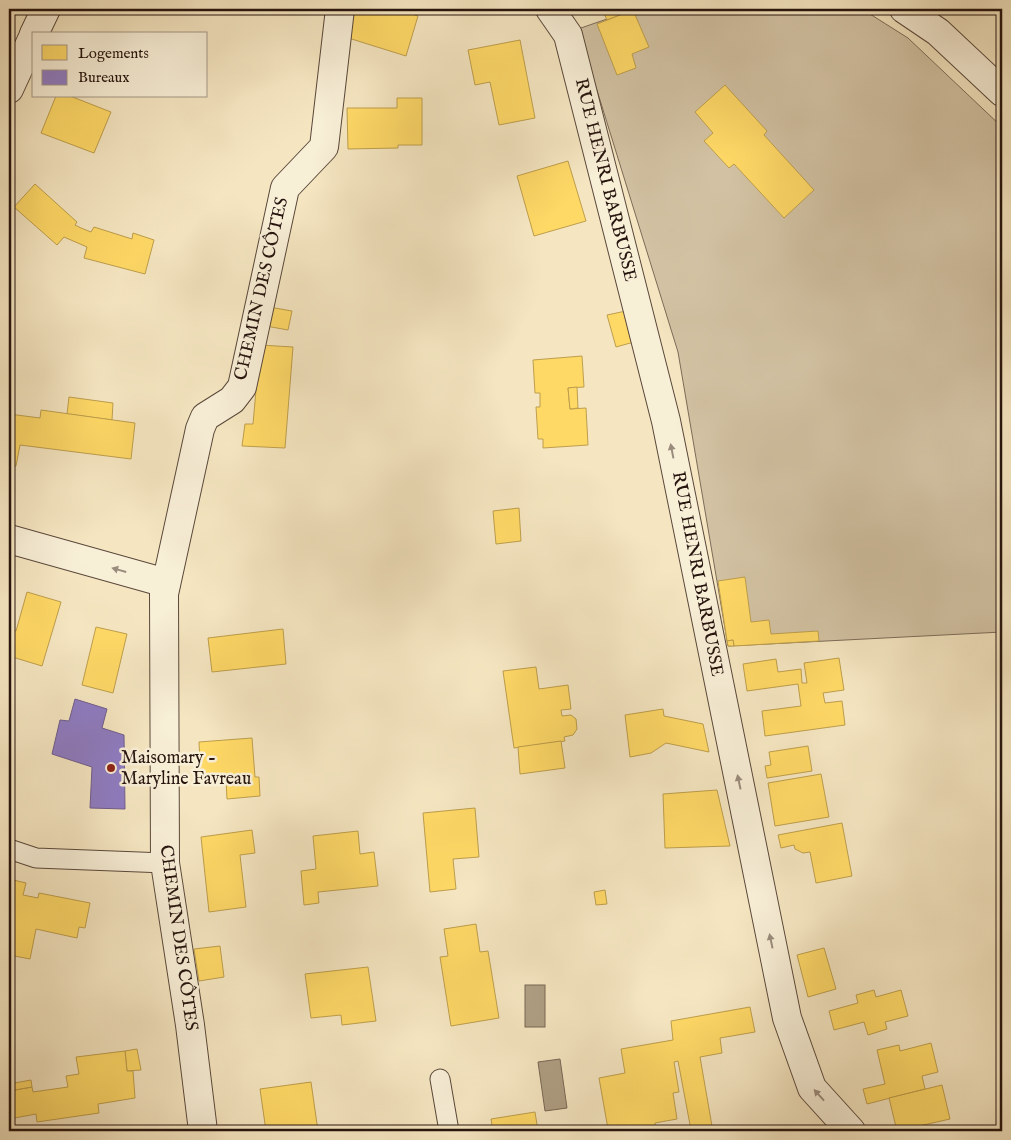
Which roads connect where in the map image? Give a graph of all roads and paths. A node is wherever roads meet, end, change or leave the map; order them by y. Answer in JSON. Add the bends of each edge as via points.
{"nodes":[{"id":1,"x":46,"y":9,"type":"edge"},
{"id":2,"x":340,"y":9,"type":"edge"},
{"id":3,"x":550,"y":9,"type":"edge"},
{"id":4,"x":904,"y":9,"type":"edge"},
{"id":5,"x":35,"y":32,"type":"edge"},
{"id":6,"x":32,"y":38,"type":"edge"},
{"id":7,"x":9,"y":89,"type":"edge"},
{"id":8,"x":1002,"y":92,"type":"edge"},
{"id":9,"x":9,"y":539,"type":"edge"},
{"id":10,"x":166,"y":583,"type":"junction"},
{"id":11,"x":9,"y":849,"type":"edge"},
{"id":12,"x":164,"y":863,"type":"junction"},
{"id":13,"x":440,"y":1079,"type":"dead end"},
{"id":14,"x":203,"y":1131,"type":"edge"},
{"id":15,"x":449,"y":1131,"type":"edge"},
{"id":16,"x":851,"y":1131,"type":"edge"}],
"edges":[{"from":1,"to":5,"type":"street"},
{"from":2,"to":10,"type":"street","name":"CHEMIN DES CÔTES","via":[[324,147],[285,188],[242,387],[232,400],[205,417],[200,429]]},
{"from":16,"to":3,"type":"street","name":"RUE HENRI BARBUSSE","one_way":true,"via":[[812,1088],[787,1018],[666,421],[568,35]]},
{"from":4,"to":8,"type":"street","via":[[938,32]]},
{"from":6,"to":7,"type":"street"},
{"from":10,"to":9,"type":"street","one_way":true},
{"from":10,"to":12,"type":"street","name":"CHEMIN DES CÔTES"},
{"from":11,"to":12,"type":"lane","via":[[36,858]]},
{"from":12,"to":14,"type":"street","name":"CHEMIN DES CÔTES"},
{"from":13,"to":15,"type":"lane"}]}
